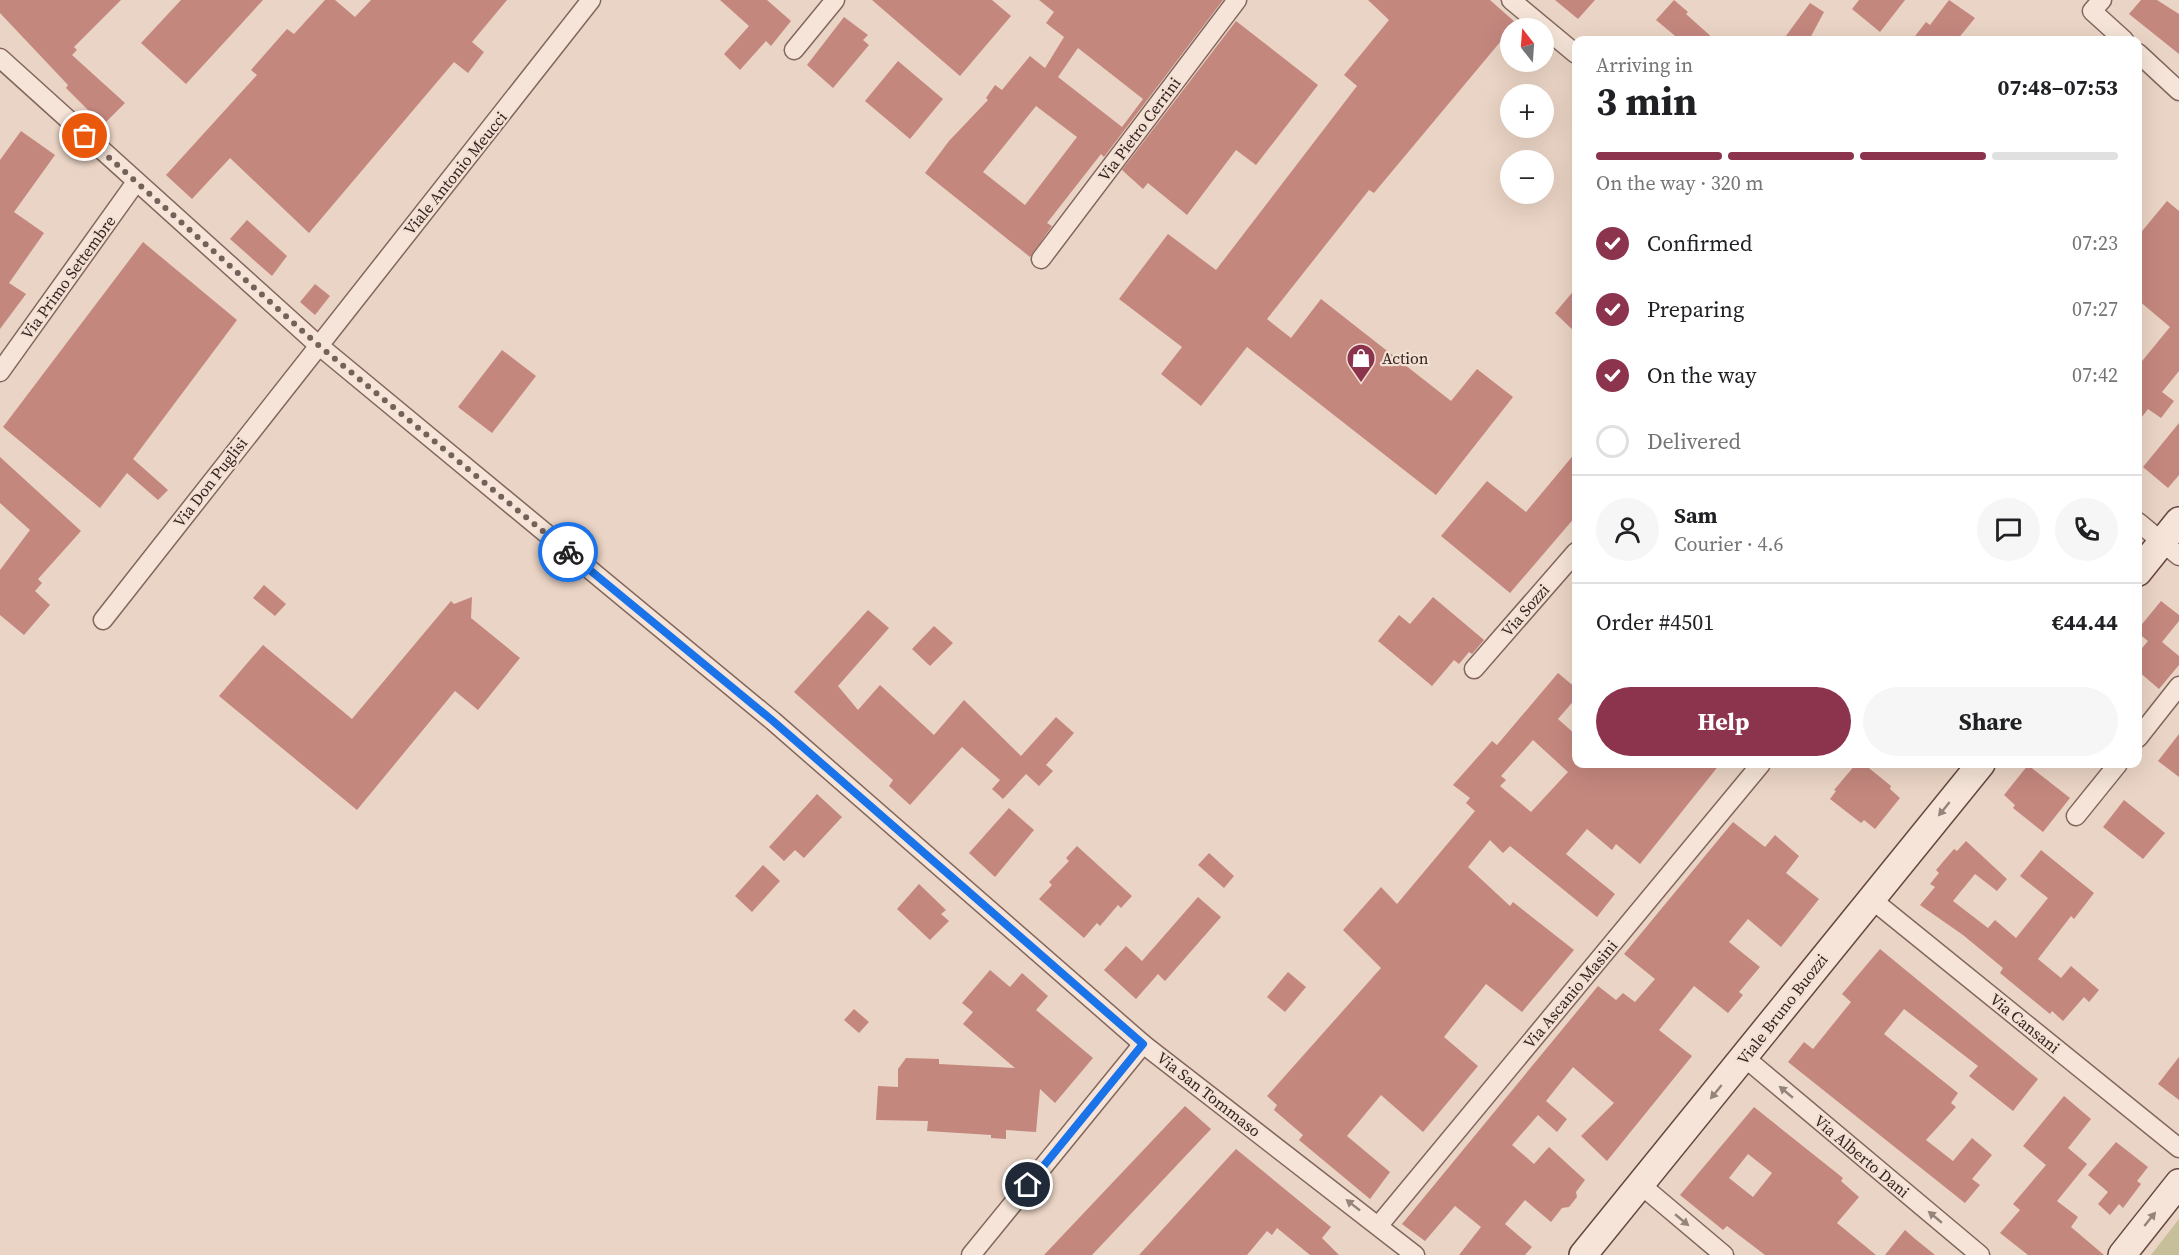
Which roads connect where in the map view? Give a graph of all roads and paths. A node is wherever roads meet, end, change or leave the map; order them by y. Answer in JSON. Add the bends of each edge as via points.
{"nodes":[{"id":1,"x":591,"y":0,"type":"edge"},
{"id":2,"x":835,"y":0,"type":"edge"},
{"id":3,"x":1237,"y":0,"type":"edge"},
{"id":4,"x":1511,"y":0,"type":"edge"},
{"id":5,"x":2102,"y":0,"type":"edge"},
{"id":6,"x":2120,"y":36,"type":"edge"},
{"id":7,"x":794,"y":50,"type":"dead end"},
{"id":8,"x":1572,"y":51,"type":"edge"},
{"id":9,"x":2142,"y":57,"type":"edge"},
{"id":10,"x":0,"y":58,"type":"edge"},
{"id":11,"x":2179,"y":91,"type":"edge"},
{"id":12,"x":136,"y":182,"type":"junction"},
{"id":13,"x":1041,"y":259,"type":"dead end"},
{"id":14,"x":317,"y":344,"type":"junction"},
{"id":15,"x":0,"y":372,"type":"edge"},
{"id":16,"x":2179,"y":521,"type":"edge"},
{"id":17,"x":2142,"y":525,"type":"edge"},
{"id":18,"x":2171,"y":549,"type":"edge"},
{"id":19,"x":1572,"y":557,"type":"edge"},
{"id":20,"x":2142,"y":569,"type":"edge"},
{"id":21,"x":103,"y":620,"type":"dead end"},
{"id":22,"x":1474,"y":669,"type":"dead end"},
{"id":23,"x":2179,"y":686,"type":"edge"},
{"id":24,"x":2142,"y":733,"type":"edge"},
{"id":25,"x":1758,"y":768,"type":"edge"},
{"id":26,"x":1978,"y":768,"type":"edge"},
{"id":27,"x":2115,"y":768,"type":"edge"},
{"id":28,"x":2076,"y":816,"type":"dead end"},
{"id":29,"x":1870,"y":898,"type":"junction"},
{"id":30,"x":1143,"y":1044,"type":"junction"},
{"id":31,"x":1744,"y":1057,"type":"junction"},
{"id":32,"x":2179,"y":1148,"type":"edge"},
{"id":33,"x":2179,"y":1183,"type":"edge"},
{"id":34,"x":1641,"y":1185,"type":"junction"},
{"id":35,"x":1379,"y":1226,"type":"junction"},
{"id":36,"x":971,"y":1255,"type":"edge"},
{"id":37,"x":1415,"y":1255,"type":"edge"},
{"id":38,"x":1583,"y":1255,"type":"edge"},
{"id":39,"x":1724,"y":1255,"type":"edge"},
{"id":40,"x":1980,"y":1255,"type":"edge"},
{"id":41,"x":2122,"y":1255,"type":"edge"}],
"edges":[{"from":1,"to":14,"type":"street","name":"Viale Antonio Meucci"},
{"from":2,"to":7,"type":"street"},
{"from":3,"to":13,"type":"street","name":"Via Pietro Cerrini"},
{"from":4,"to":8,"type":"street"},
{"from":5,"to":6,"type":"street","via":[[2092,11]]},
{"from":9,"to":11,"type":"street"},
{"from":10,"to":12,"type":"street","name":"Via San Tommaso"},
{"from":12,"to":14,"type":"street","name":"Via San Tommaso"},
{"from":12,"to":15,"type":"street","name":"Via Primo Settembre"},
{"from":14,"to":21,"type":"street","name":"Via Don Puglisi"},
{"from":14,"to":30,"type":"street","name":"Via San Tommaso","via":[[773,721]]},
{"from":16,"to":18,"type":"main road"},
{"from":17,"to":18,"type":"street"},
{"from":18,"to":20,"type":"main road"},
{"from":19,"to":22,"type":"street","name":"Via Sozzi"},
{"from":23,"to":24,"type":"street"},
{"from":25,"to":35,"type":"street","name":"Via Ascanio Masini"},
{"from":26,"to":29,"type":"main road","name":"Viale Bruno Buozzi","one_way":true},
{"from":27,"to":28,"type":"street"},
{"from":29,"to":31,"type":"main road","name":"Viale Bruno Buozzi"},
{"from":29,"to":32,"type":"street","name":"Via Cansani"},
{"from":35,"to":30,"type":"street","name":"Via San Tommaso","one_way":true},
{"from":30,"to":36,"type":"street"},
{"from":31,"to":34,"type":"main road","name":"Viale Bruno Buozzi","one_way":true},
{"from":40,"to":31,"type":"street","name":"Via Alberto Dani","one_way":true},
{"from":41,"to":33,"type":"main road","one_way":true},
{"from":34,"to":38,"type":"main road","name":"Viale Bruno Buozzi"},
{"from":34,"to":39,"type":"street","one_way":true},
{"from":35,"to":37,"type":"street","name":"Via San Tommaso"}]}
